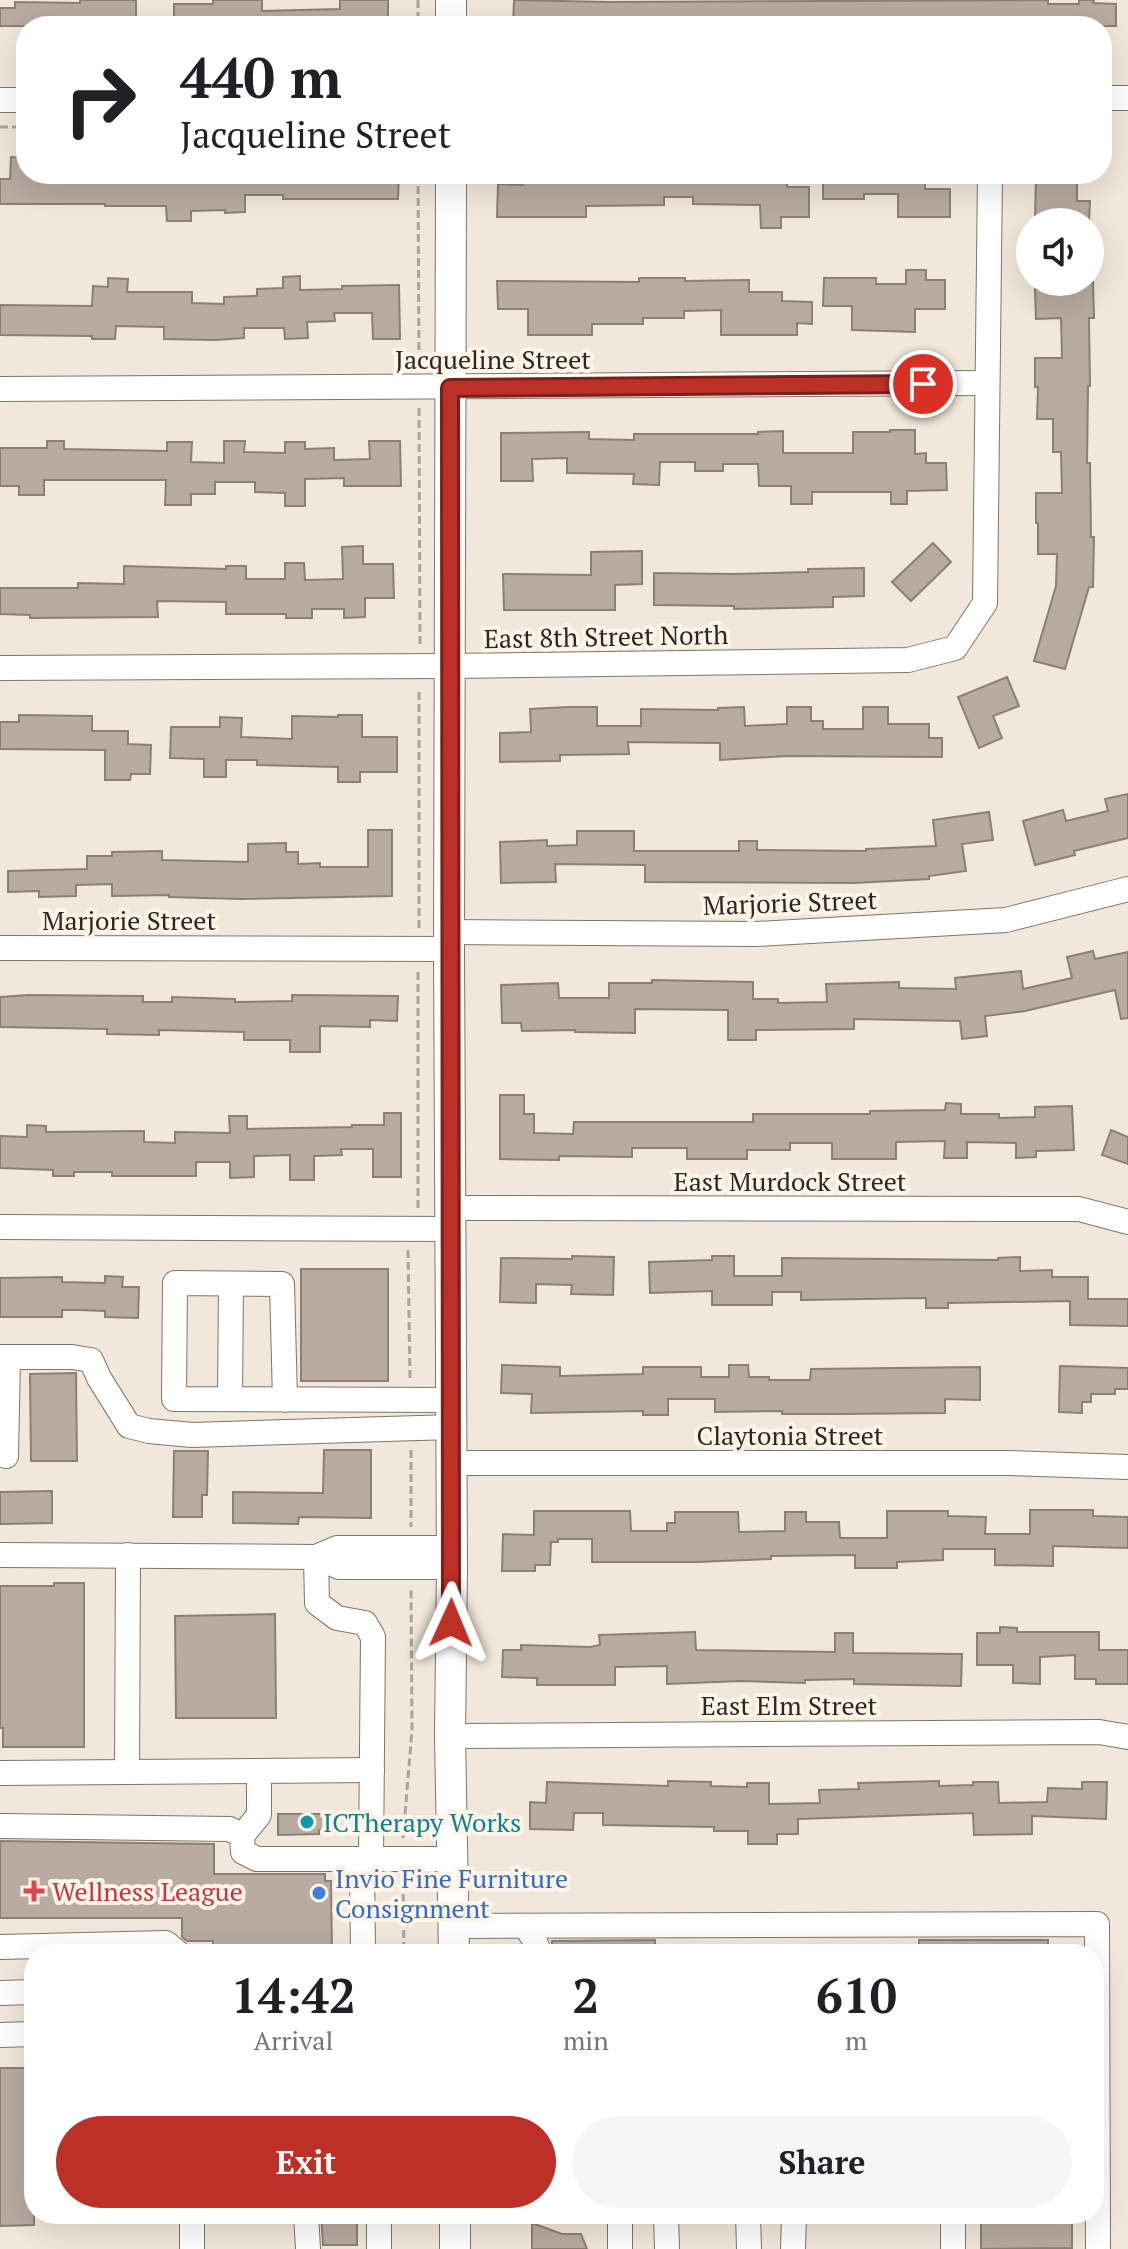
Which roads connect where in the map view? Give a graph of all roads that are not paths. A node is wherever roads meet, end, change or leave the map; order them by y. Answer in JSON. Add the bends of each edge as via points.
{"nodes":[{"id":1,"x":451,"y":184,"type":"edge"},
{"id":2,"x":990,"y":184,"type":"edge"},
{"id":3,"x":987,"y":383,"type":"junction"},
{"id":4,"x":450,"y":388,"type":"junction"},
{"id":5,"x":0,"y":389,"type":"edge"},
{"id":6,"x":434,"y":666,"type":"junction"},
{"id":7,"x":0,"y":668,"type":"edge"},
{"id":8,"x":1128,"y":889,"type":"edge"},
{"id":9,"x":449,"y":940,"type":"junction"},
{"id":10,"x":0,"y":948,"type":"edge"},
{"id":11,"x":451,"y":1218,"type":"junction"},
{"id":12,"x":1128,"y":1222,"type":"edge"},
{"id":13,"x":0,"y":1227,"type":"edge"},
{"id":14,"x":231,"y":1284,"type":"junction"},
{"id":15,"x":4,"y":1357,"type":"edge"},
{"id":16,"x":230,"y":1399,"type":"junction"},
{"id":17,"x":285,"y":1400,"type":"junction"},
{"id":18,"x":452,"y":1414,"type":"junction"},
{"id":19,"x":6,"y":1456,"type":"dead end"},
{"id":20,"x":452,"y":1463,"type":"junction"},
{"id":21,"x":1128,"y":1467,"type":"edge"},
{"id":22,"x":0,"y":1555,"type":"edge"},
{"id":23,"x":128,"y":1555,"type":"junction"},
{"id":24,"x":316,"y":1557,"type":"junction"},
{"id":25,"x":452,"y":1557,"type":"junction"},
{"id":26,"x":450,"y":1736,"type":"junction"},
{"id":27,"x":1128,"y":1737,"type":"edge"},
{"id":28,"x":372,"y":1770,"type":"junction"},
{"id":29,"x":259,"y":1771,"type":"junction"},
{"id":30,"x":127,"y":1772,"type":"junction"},
{"id":31,"x":0,"y":1773,"type":"edge"},
{"id":32,"x":0,"y":1826,"type":"edge"},
{"id":33,"x":242,"y":1836,"type":"junction"},
{"id":34,"x":366,"y":1859,"type":"junction"},
{"id":35,"x":454,"y":1859,"type":"junction"},
{"id":36,"x":525,"y":1926,"type":"junction"},
{"id":37,"x":454,"y":1940,"type":"edge"},
{"id":38,"x":124,"y":1944,"type":"edge"},
{"id":39,"x":167,"y":1944,"type":"edge"},
{"id":40,"x":363,"y":1944,"type":"edge"},
{"id":41,"x":526,"y":1944,"type":"edge"},
{"id":42,"x":536,"y":1944,"type":"edge"},
{"id":43,"x":1097,"y":1944,"type":"edge"},
{"id":44,"x":24,"y":1946,"type":"edge"},
{"id":45,"x":0,"y":1947,"type":"edge"},
{"id":46,"x":24,"y":1992,"type":"edge"},
{"id":47,"x":0,"y":1993,"type":"edge"},
{"id":48,"x":24,"y":2034,"type":"edge"},
{"id":49,"x":0,"y":2035,"type":"edge"},
{"id":50,"x":192,"y":2224,"type":"edge"},
{"id":51,"x":307,"y":2224,"type":"edge"},
{"id":52,"x":379,"y":2224,"type":"edge"},
{"id":53,"x":455,"y":2224,"type":"edge"},
{"id":54,"x":620,"y":2224,"type":"edge"},
{"id":55,"x":666,"y":2224,"type":"edge"},
{"id":56,"x":748,"y":2224,"type":"edge"},
{"id":57,"x":794,"y":2224,"type":"edge"},
{"id":58,"x":953,"y":2224,"type":"edge"},
{"id":59,"x":1098,"y":2224,"type":"edge"},
{"id":60,"x":192,"y":2249,"type":"edge"},
{"id":61,"x":308,"y":2249,"type":"edge"},
{"id":62,"x":379,"y":2249,"type":"edge"},
{"id":63,"x":455,"y":2249,"type":"edge"},
{"id":64,"x":620,"y":2249,"type":"edge"},
{"id":65,"x":667,"y":2249,"type":"edge"},
{"id":66,"x":749,"y":2249,"type":"edge"},
{"id":67,"x":793,"y":2249,"type":"edge"},
{"id":68,"x":953,"y":2249,"type":"edge"},
{"id":69,"x":1098,"y":2249,"type":"edge"}],
"edges":[{"from":1,"to":4,"type":"main road"},
{"from":2,"to":3,"type":"street"},
{"from":3,"to":4,"type":"street","name":"Jacqueline Street"},
{"from":3,"to":6,"type":"street","name":"East 8th Street North","via":[[985,603],[955,648],[908,660]]},
{"from":4,"to":5,"type":"street","name":"Jacqueline Street"},
{"from":4,"to":6,"type":"main road"},
{"from":6,"to":7,"type":"street","name":"East 8th Street North"},
{"from":6,"to":9,"type":"main road"},
{"from":8,"to":9,"type":"street","name":"Marjorie Street","via":[[1006,920],[756,934]]},
{"from":9,"to":10,"type":"street","name":"Marjorie Street","via":[[419,949]]},
{"from":9,"to":11,"type":"main road"},
{"from":11,"to":12,"type":"street","name":"East Murdock Street","via":[[1079,1209]]},
{"from":11,"to":13,"type":"street","name":"East Murdock Street","via":[[413,1229]]},
{"from":11,"to":18,"type":"main road"},
{"from":14,"to":16,"type":"street"},
{"from":14,"to":16,"type":"street","via":[[175,1283],[174,1385],[174,1399]]},
{"from":14,"to":17,"type":"street","via":[[282,1284]]},
{"from":15,"to":18,"type":"street","via":[[91,1360],[129,1426],[149,1431],[192,1435],[411,1428]]},
{"from":15,"to":19,"type":"street"},
{"from":16,"to":17,"type":"street"},
{"from":17,"to":18,"type":"street","via":[[410,1400]]},
{"from":18,"to":20,"type":"main road"},
{"from":20,"to":21,"type":"street","name":"Claytonia Street"},
{"from":20,"to":25,"type":"main road"},
{"from":22,"to":23,"type":"street"},
{"from":23,"to":24,"type":"street"},
{"from":23,"to":30,"type":"street"},
{"from":24,"to":25,"type":"street","via":[[337,1548],[411,1558]]},
{"from":24,"to":28,"type":"street","via":[[317,1603],[337,1618],[365,1623],[373,1637]]},
{"from":25,"to":26,"type":"main road"},
{"from":26,"to":27,"type":"street","name":"East Elm Street","via":[[1099,1732]]},
{"from":26,"to":35,"type":"main road"},
{"from":28,"to":29,"type":"street"},
{"from":28,"to":34,"type":"street"},
{"from":29,"to":30,"type":"street"},
{"from":29,"to":33,"type":"street","via":[[259,1815]]},
{"from":30,"to":31,"type":"street"},
{"from":32,"to":33,"type":"street","via":[[230,1829]]},
{"from":33,"to":34,"type":"street","via":[[243,1852],[257,1859]]},
{"from":34,"to":35,"type":"street"},
{"from":34,"to":40,"type":"street"},
{"from":35,"to":37,"type":"main road"},
{"from":36,"to":37,"type":"street"},
{"from":36,"to":41,"type":"street"},
{"from":36,"to":42,"type":"street"},
{"from":36,"to":43,"type":"street","via":[[1097,1924]]},
{"from":38,"to":39,"type":"street"},
{"from":44,"to":45,"type":"street"},
{"from":46,"to":47,"type":"street"},
{"from":48,"to":49,"type":"street"},
{"from":50,"to":60,"type":"street"},
{"from":51,"to":61,"type":"street"},
{"from":52,"to":62,"type":"street"},
{"from":53,"to":63,"type":"main road"},
{"from":54,"to":64,"type":"street"},
{"from":55,"to":65,"type":"street"},
{"from":56,"to":66,"type":"street"},
{"from":57,"to":67,"type":"street"},
{"from":58,"to":68,"type":"street"},
{"from":59,"to":69,"type":"street"}]}
